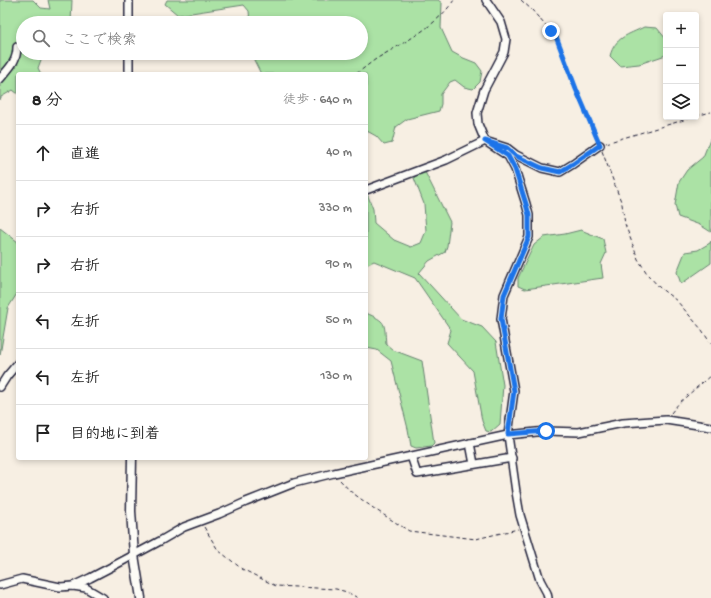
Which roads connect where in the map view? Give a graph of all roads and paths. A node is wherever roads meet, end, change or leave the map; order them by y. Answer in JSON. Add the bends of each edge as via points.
{"nodes":[{"id":1,"x":129,"y":0,"type":"edge"},
{"id":2,"x":454,"y":0,"type":"edge"},
{"id":3,"x":486,"y":0,"type":"edge"},
{"id":4,"x":521,"y":0,"type":"edge"},
{"id":5,"x":129,"y":16,"type":"edge"},
{"id":6,"x":16,"y":54,"type":"edge"},
{"id":7,"x":129,"y":60,"type":"edge"},
{"id":8,"x":129,"y":72,"type":"edge"},
{"id":9,"x":359,"y":72,"type":"edge"},
{"id":10,"x":0,"y":79,"type":"edge"},
{"id":11,"x":711,"y":112,"type":"edge"},
{"id":12,"x":699,"y":115,"type":"edge"},
{"id":13,"x":684,"y":120,"type":"edge"},
{"id":14,"x":485,"y":141,"type":"junction"},
{"id":15,"x":600,"y":145,"type":"junction"},
{"id":16,"x":368,"y":189,"type":"edge"},
{"id":17,"x":711,"y":344,"type":"edge"},
{"id":18,"x":16,"y":365,"type":"edge"},
{"id":19,"x":711,"y":375,"type":"edge"},
{"id":20,"x":0,"y":387,"type":"edge"},
{"id":21,"x":666,"y":420,"type":"junction"},
{"id":22,"x":711,"y":427,"type":"edge"},
{"id":23,"x":508,"y":434,"type":"junction"},
{"id":24,"x":470,"y":443,"type":"junction"},
{"id":25,"x":411,"y":456,"type":"junction"},
{"id":26,"x":512,"y":458,"type":"junction"},
{"id":27,"x":132,"y":460,"type":"edge"},
{"id":28,"x":474,"y":464,"type":"junction"},
{"id":29,"x":334,"y":473,"type":"junction"},
{"id":30,"x":200,"y":520,"type":"junction"},
{"id":31,"x":524,"y":528,"type":"junction"},
{"id":32,"x":134,"y":555,"type":"junction"},
{"id":33,"x":0,"y":585,"type":"edge"},
{"id":34,"x":73,"y":586,"type":"junction"},
{"id":35,"x":103,"y":598,"type":"edge"},
{"id":36,"x":141,"y":598,"type":"edge"},
{"id":37,"x":358,"y":598,"type":"edge"},
{"id":38,"x":548,"y":598,"type":"edge"}],
"edges":[{"from":1,"to":5,"type":"street"},
{"from":2,"to":9,"type":"path","via":[[426,29]]},
{"from":3,"to":14,"type":"street","via":[[501,22],[506,39],[504,52],[484,90],[477,113],[478,124]]},
{"from":4,"to":15,"type":"path","via":[[557,39]]},
{"from":6,"to":10,"type":"street","via":[[15,62]]},
{"from":7,"to":8,"type":"street"},
{"from":11,"to":12,"type":"path"},
{"from":13,"to":15,"type":"path"},
{"from":14,"to":15,"type":"street","via":[[507,148],[516,156],[542,168],[560,172]]},
{"from":14,"to":16,"type":"street","via":[[446,160]]},
{"from":14,"to":23,"type":"street","via":[[508,156],[515,169],[529,215],[529,237],[504,295],[501,319],[514,391]]},
{"from":15,"to":17,"type":"path","via":[[622,204],[625,224],[638,259],[660,288],[677,301],[702,330]]},
{"from":18,"to":20,"type":"street"},
{"from":19,"to":21,"type":"path","via":[[679,402]]},
{"from":21,"to":22,"type":"street"},
{"from":21,"to":23,"type":"street","via":[[579,432]]},
{"from":23,"to":24,"type":"street"},
{"from":23,"to":26,"type":"street"},
{"from":24,"to":25,"type":"street"},
{"from":24,"to":28,"type":"street"},
{"from":25,"to":28,"type":"street","via":[[417,474]]},
{"from":25,"to":29,"type":"street"},
{"from":26,"to":28,"type":"street"},
{"from":26,"to":31,"type":"street"},
{"from":27,"to":32,"type":"street","via":[[131,511]]},
{"from":29,"to":30,"type":"street","via":[[294,483]]},
{"from":29,"to":31,"type":"path","via":[[350,490],[376,510],[410,531],[476,539]]},
{"from":30,"to":32,"type":"street","via":[[184,526]]},
{"from":30,"to":37,"type":"path","via":[[218,550],[242,569],[276,586],[336,590]]},
{"from":31,"to":38,"type":"street"},
{"from":32,"to":34,"type":"street"},
{"from":32,"to":36,"type":"street"},
{"from":33,"to":34,"type":"street","via":[[22,579],[60,587]]},
{"from":34,"to":35,"type":"street","via":[[86,588]]}]}
